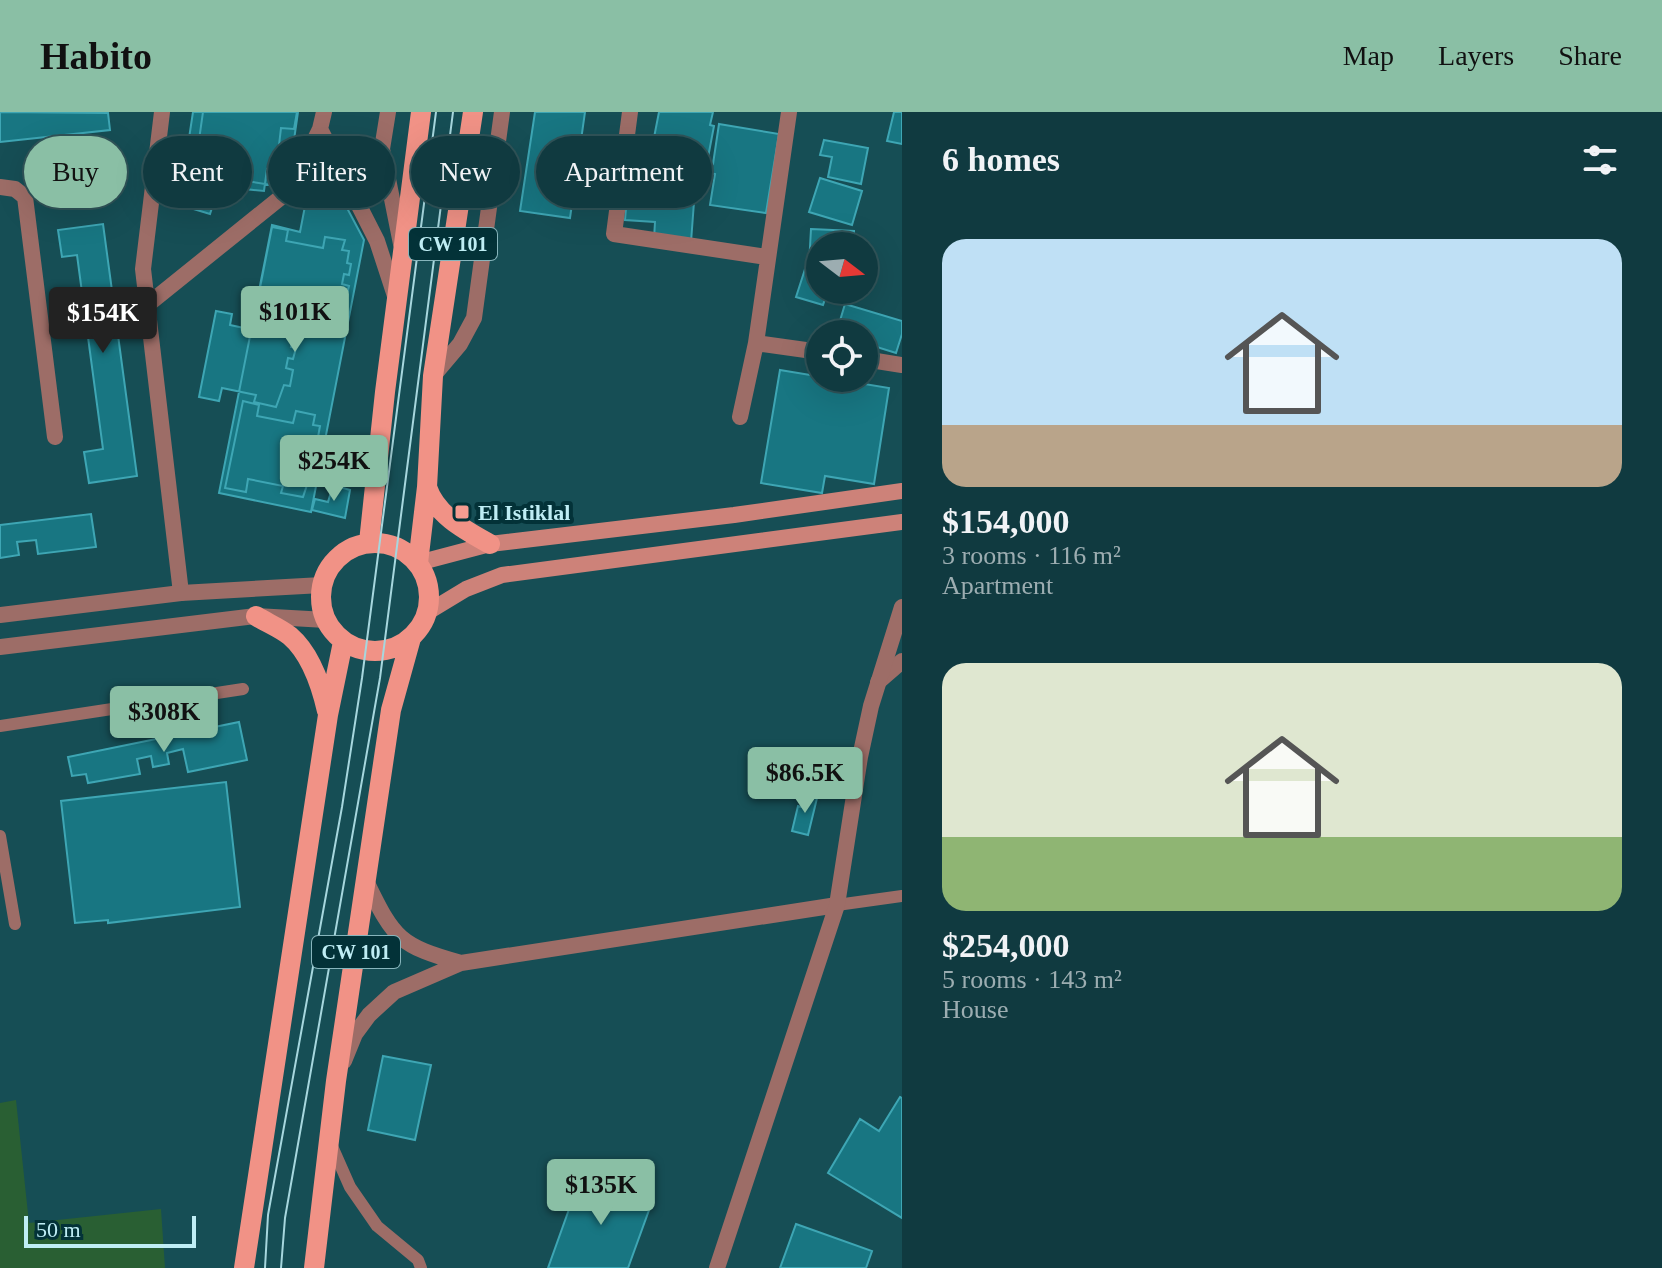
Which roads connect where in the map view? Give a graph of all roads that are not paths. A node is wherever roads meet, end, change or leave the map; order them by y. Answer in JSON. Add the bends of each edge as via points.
{"nodes":[{"id":1,"x":162,"y":112,"type":"edge"},
{"id":2,"x":324,"y":112,"type":"edge"},
{"id":3,"x":388,"y":112,"type":"edge"},
{"id":4,"x":421,"y":112,"type":"edge"},
{"id":5,"x":473,"y":112,"type":"edge"},
{"id":6,"x":502,"y":112,"type":"edge"},
{"id":7,"x":630,"y":112,"type":"edge"},
{"id":8,"x":789,"y":112,"type":"edge"},
{"id":9,"x":320,"y":129,"type":"junction"},
{"id":10,"x":0,"y":187,"type":"edge"},
{"id":11,"x":403,"y":255,"type":"junction"},
{"id":12,"x":766,"y":257,"type":"junction"},
{"id":13,"x":398,"y":305,"type":"junction"},
{"id":14,"x":146,"y":306,"type":"junction"},
{"id":15,"x":756,"y":343,"type":"junction"},
{"id":16,"x":806,"y":350,"type":"edge"},
{"id":17,"x":878,"y":361,"type":"edge"},
{"id":18,"x":902,"y":365,"type":"edge"},
{"id":19,"x":433,"y":376,"type":"junction"},
{"id":20,"x":740,"y":417,"type":"dead end"},
{"id":21,"x":55,"y":437,"type":"dead end"},
{"id":22,"x":427,"y":487,"type":"junction"},
{"id":23,"x":902,"y":491,"type":"edge"},
{"id":24,"x":902,"y":522,"type":"edge"},
{"id":25,"x":369,"y":542,"type":"junction"},
{"id":26,"x":490,"y":544,"type":"junction"},
{"id":27,"x":418,"y":563,"type":"junction"},
{"id":28,"x":322,"y":585,"type":"junction"},
{"id":29,"x":181,"y":593,"type":"junction"},
{"id":30,"x":902,"y":607,"type":"edge"},
{"id":31,"x":428,"y":612,"type":"junction"},
{"id":32,"x":0,"y":615,"type":"edge"},
{"id":33,"x":256,"y":616,"type":"junction"},
{"id":34,"x":326,"y":620,"type":"junction"},
{"id":35,"x":411,"y":638,"type":"junction"},
{"id":36,"x":343,"y":642,"type":"junction"},
{"id":37,"x":0,"y":647,"type":"edge"},
{"id":38,"x":902,"y":661,"type":"edge"},
{"id":39,"x":878,"y":682,"type":"junction"},
{"id":40,"x":243,"y":689,"type":"dead end"},
{"id":41,"x":328,"y":715,"type":"junction"},
{"id":42,"x":0,"y":726,"type":"edge"},
{"id":43,"x":0,"y":836,"type":"edge"},
{"id":44,"x":367,"y":883,"type":"junction"},
{"id":45,"x":902,"y":896,"type":"edge"},
{"id":46,"x":837,"y":905,"type":"junction"},
{"id":47,"x":15,"y":924,"type":"dead end"},
{"id":48,"x":461,"y":963,"type":"junction"},
{"id":49,"x":336,"y":1081,"type":"junction"},
{"id":50,"x":329,"y":1140,"type":"junction"},
{"id":51,"x":244,"y":1268,"type":"edge"},
{"id":52,"x":314,"y":1268,"type":"edge"},
{"id":53,"x":421,"y":1268,"type":"edge"},
{"id":54,"x":717,"y":1268,"type":"edge"}],
"edges":[{"from":1,"to":14,"type":"street","via":[[143,269]]},
{"from":2,"to":9,"type":"street"},
{"from":3,"to":11,"type":"street","via":[[382,149]]},
{"from":4,"to":11,"type":"main road"},
{"from":5,"to":19,"type":"main road","number":"CW 101"},
{"from":6,"to":19,"type":"street","via":[[474,318]]},
{"from":7,"to":12,"type":"street","via":[[614,234]]},
{"from":8,"to":12,"type":"street"},
{"from":9,"to":13,"type":"street","via":[[377,241]]},
{"from":9,"to":14,"type":"street","via":[[290,190]]},
{"from":10,"to":21,"type":"street","via":[[25,197]]},
{"from":11,"to":13,"type":"main road"},
{"from":12,"to":15,"type":"street"},
{"from":13,"to":25,"type":"main road"},
{"from":14,"to":29,"type":"street"},
{"from":15,"to":16,"type":"street"},
{"from":15,"to":20,"type":"street"},
{"from":17,"to":18,"type":"street"},
{"from":19,"to":22,"type":"main road"},
{"from":22,"to":26,"type":"main road","via":[[431,501],[449,518]]},
{"from":22,"to":27,"type":"main road"},
{"from":23,"to":26,"type":"main road"},
{"from":24,"to":31,"type":"main road","via":[[502,575]]},
{"from":25,"to":27,"type":"main road","via":[[402,549]]},
{"from":25,"to":28,"type":"main road","via":[[344,551]]},
{"from":26,"to":27,"type":"main road"},
{"from":27,"to":31,"type":"main road","via":[[429,589]]},
{"from":28,"to":29,"type":"street"},
{"from":28,"to":34,"type":"main road"},
{"from":29,"to":32,"type":"street"},
{"from":30,"to":39,"type":"street"},
{"from":31,"to":35,"type":"main road"},
{"from":33,"to":34,"type":"street"},
{"from":33,"to":37,"type":"street"},
{"from":33,"to":41,"type":"main road","via":[[291,637],[309,660]]},
{"from":34,"to":36,"type":"main road"},
{"from":35,"to":36,"type":"main road","via":[[370,652]]},
{"from":35,"to":44,"type":"main road","number":"CW 101","via":[[391,710]]},
{"from":36,"to":41,"type":"main road","number":"CW 101"},
{"from":38,"to":39,"type":"street"},
{"from":39,"to":46,"type":"street","via":[[860,757]]},
{"from":40,"to":42,"type":"lane"},
{"from":41,"to":51,"type":"main road","number":"CW 101"},
{"from":43,"to":47,"type":"lane"},
{"from":44,"to":48,"type":"street","via":[[400,938],[421,952]]},
{"from":44,"to":49,"type":"main road","number":"CW 101"},
{"from":45,"to":46,"type":"lane"},
{"from":46,"to":48,"type":"street"},
{"from":46,"to":54,"type":"street"},
{"from":48,"to":49,"type":"street","via":[[394,992],[369,1015],[355,1034]]},
{"from":49,"to":50,"type":"main road","number":"CW 101"},
{"from":50,"to":52,"type":"main road","number":"CW 101"},
{"from":50,"to":53,"type":"lane","via":[[350,1187],[377,1226]]}]}
